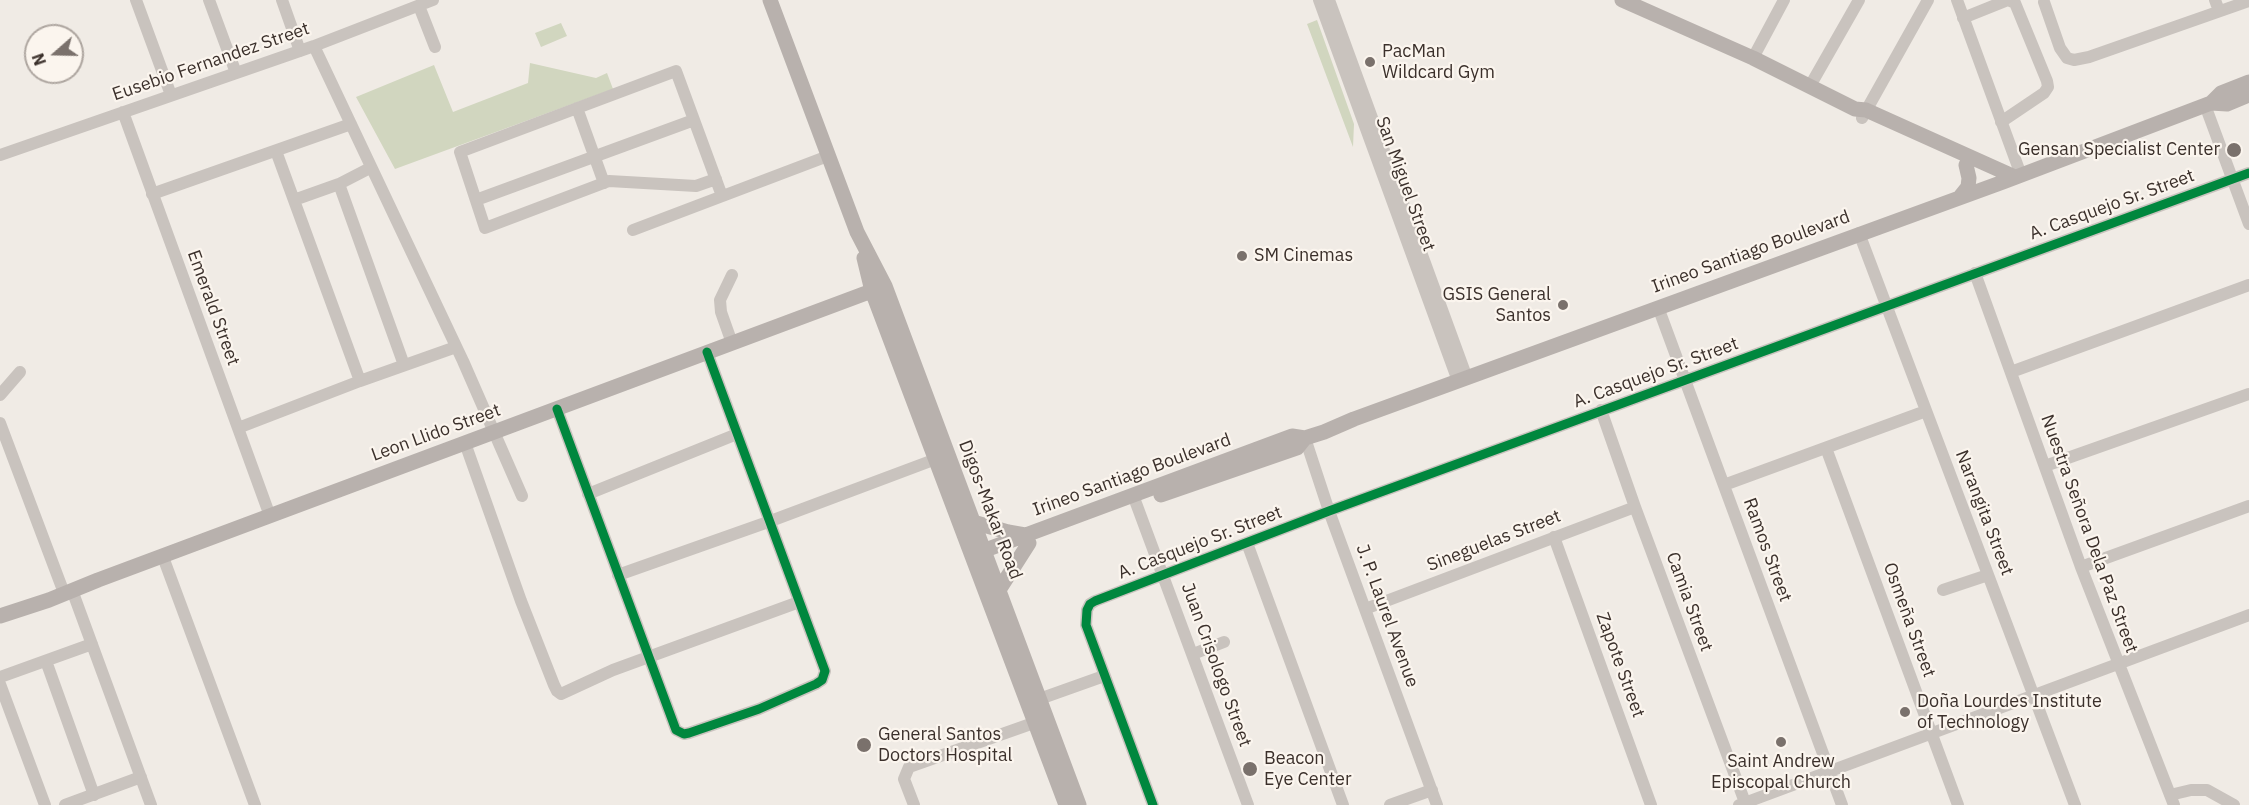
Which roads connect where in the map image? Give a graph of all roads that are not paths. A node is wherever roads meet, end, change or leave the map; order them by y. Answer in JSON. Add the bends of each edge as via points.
{"nodes":[{"id":1,"x":136,"y":0,"type":"edge"},
{"id":2,"x":209,"y":0,"type":"edge"},
{"id":3,"x":282,"y":0,"type":"edge"},
{"id":4,"x":433,"y":0,"type":"edge"},
{"id":5,"x":770,"y":0,"type":"edge"},
{"id":6,"x":1319,"y":0,"type":"edge"},
{"id":7,"x":1329,"y":0,"type":"edge"},
{"id":8,"x":1622,"y":0,"type":"edge"},
{"id":9,"x":1784,"y":0,"type":"edge"},
{"id":10,"x":1859,"y":0,"type":"edge"},
{"id":11,"x":1928,"y":0,"type":"edge"},
{"id":12,"x":1957,"y":0,"type":"edge"},
{"id":13,"x":2046,"y":1,"type":"edge"},
{"id":14,"x":2249,"y":1,"type":"edge"},
{"id":15,"x":419,"y":6,"type":"junction"},
{"id":16,"x":1652,"y":6,"type":"edge"},
{"id":17,"x":2217,"y":6,"type":"edge"},
{"id":18,"x":1964,"y":18,"type":"junction"},
{"id":19,"x":314,"y":46,"type":"junction"},
{"id":20,"x":435,"y":47,"type":"dead end"},
{"id":21,"x":300,"y":51,"type":"junction"},
{"id":22,"x":1753,"y":58,"type":"junction"},
{"id":23,"x":236,"y":73,"type":"junction"},
{"id":24,"x":2249,"y":82,"type":"edge"},
{"id":25,"x":1810,"y":86,"type":"junction"},
{"id":26,"x":171,"y":95,"type":"junction"},
{"id":27,"x":2249,"y":95,"type":"edge"},
{"id":28,"x":2208,"y":104,"type":"junction"},
{"id":29,"x":577,"y":108,"type":"junction"},
{"id":30,"x":123,"y":112,"type":"junction"},
{"id":31,"x":1861,"y":112,"type":"junction"},
{"id":32,"x":694,"y":120,"type":"junction"},
{"id":33,"x":2001,"y":123,"type":"junction"},
{"id":34,"x":351,"y":124,"type":"junction"},
{"id":35,"x":276,"y":152,"type":"junction"},
{"id":36,"x":0,"y":155,"type":"edge"},
{"id":37,"x":828,"y":156,"type":"junction"},
{"id":38,"x":594,"y":157,"type":"junction"},
{"id":39,"x":1966,"y":165,"type":"junction"},
{"id":40,"x":370,"y":168,"type":"junction"},
{"id":41,"x":2249,"y":173,"type":"edge"},
{"id":42,"x":716,"y":178,"type":"junction"},
{"id":43,"x":2013,"y":178,"type":"junction"},
{"id":44,"x":2232,"y":179,"type":"junction"},
{"id":45,"x":604,"y":183,"type":"junction"},
{"id":46,"x":339,"y":184,"type":"junction"},
{"id":47,"x":696,"y":186,"type":"junction"},
{"id":48,"x":152,"y":194,"type":"junction"},
{"id":49,"x":722,"y":196,"type":"junction"},
{"id":50,"x":1960,"y":197,"type":"junction"},
{"id":51,"x":294,"y":200,"type":"junction"},
{"id":52,"x":476,"y":200,"type":"junction"},
{"id":53,"x":703,"y":203,"type":"junction"},
{"id":54,"x":2249,"y":224,"type":"edge"},
{"id":55,"x":633,"y":230,"type":"dead end"},
{"id":56,"x":1859,"y":233,"type":"junction"},
{"id":57,"x":1974,"y":273,"type":"junction"},
{"id":58,"x":732,"y":275,"type":"dead end"},
{"id":59,"x":2249,"y":285,"type":"edge"},
{"id":60,"x":879,"y":288,"type":"junction"},
{"id":61,"x":1887,"y":306,"type":"junction"},
{"id":62,"x":1658,"y":307,"type":"junction"},
{"id":63,"x":732,"y":343,"type":"junction"},
{"id":64,"x":456,"y":347,"type":"junction"},
{"id":65,"x":707,"y":352,"type":"junction"},
{"id":66,"x":404,"y":365,"type":"junction"},
{"id":67,"x":20,"y":372,"type":"dead end"},
{"id":68,"x":2011,"y":372,"type":"junction"},
{"id":69,"x":1462,"y":379,"type":"junction"},
{"id":70,"x":1685,"y":380,"type":"junction"},
{"id":71,"x":360,"y":381,"type":"junction"},
{"id":72,"x":2249,"y":394,"type":"edge"},
{"id":73,"x":0,"y":395,"type":"edge"},
{"id":74,"x":557,"y":409,"type":"junction"},
{"id":75,"x":1601,"y":410,"type":"junction"},
{"id":76,"x":1926,"y":411,"type":"junction"},
{"id":77,"x":0,"y":423,"type":"edge"},
{"id":78,"x":238,"y":428,"type":"junction"},
{"id":79,"x":495,"y":432,"type":"junction"},
{"id":80,"x":737,"y":434,"type":"junction"},
{"id":81,"x":1305,"y":438,"type":"junction"},
{"id":82,"x":465,"y":443,"type":"junction"},
{"id":83,"x":1826,"y":448,"type":"junction"},
{"id":84,"x":936,"y":459,"type":"junction"},
{"id":85,"x":2045,"y":466,"type":"junction"},
{"id":86,"x":1724,"y":485,"type":"junction"},
{"id":87,"x":588,"y":494,"type":"junction"},
{"id":88,"x":522,"y":496,"type":"dead end"},
{"id":89,"x":1135,"y":500,"type":"junction"},
{"id":90,"x":2249,"y":506,"type":"edge"},
{"id":91,"x":1635,"y":507,"type":"junction"},
{"id":92,"x":1329,"y":511,"type":"junction"},
{"id":93,"x":270,"y":516,"type":"junction"},
{"id":94,"x":768,"y":522,"type":"junction"},
{"id":95,"x":973,"y":522,"type":"junction"},
{"id":96,"x":1554,"y":537,"type":"junction"},
{"id":97,"x":1027,"y":539,"type":"junction"},
{"id":98,"x":1247,"y":543,"type":"junction"},
{"id":99,"x":163,"y":557,"type":"junction"},
{"id":100,"x":980,"y":557,"type":"junction"},
{"id":101,"x":2081,"y":567,"type":"junction"},
{"id":102,"x":618,"y":575,"type":"junction"},
{"id":103,"x":1163,"y":575,"type":"junction"},
{"id":104,"x":1988,"y":575,"type":"junction"},
{"id":105,"x":999,"y":590,"type":"junction"},
{"id":106,"x":1943,"y":591,"type":"dead end"},
{"id":107,"x":68,"y":592,"type":"junction"},
{"id":108,"x":799,"y":602,"type":"junction"},
{"id":109,"x":1365,"y":609,"type":"junction"},
{"id":110,"x":2249,"y":615,"type":"edge"},
{"id":111,"x":0,"y":616,"type":"edge"},
{"id":112,"x":1224,"y":642,"type":"dead end"},
{"id":113,"x":92,"y":644,"type":"junction"},
{"id":114,"x":1193,"y":654,"type":"junction"},
{"id":115,"x":649,"y":657,"type":"junction"},
{"id":116,"x":46,"y":661,"type":"junction"},
{"id":117,"x":2118,"y":664,"type":"junction"},
{"id":118,"x":1104,"y":676,"type":"junction"},
{"id":119,"x":0,"y":677,"type":"edge"},
{"id":120,"x":0,"y":684,"type":"edge"},
{"id":121,"x":2034,"y":695,"type":"junction"},
{"id":122,"x":1034,"y":701,"type":"junction"},
{"id":123,"x":1041,"y":721,"type":"junction"},
{"id":124,"x":1931,"y":732,"type":"junction"},
{"id":125,"x":1829,"y":771,"type":"junction"},
{"id":126,"x":141,"y":777,"type":"junction"},
{"id":127,"x":1432,"y":790,"type":"junction"},
{"id":128,"x":94,"y":795,"type":"junction"},
{"id":129,"x":2172,"y":800,"type":"edge"},
{"id":130,"x":1743,"y":804,"type":"edge"},
{"id":131,"x":45,"y":805,"type":"edge"},
{"id":132,"x":65,"y":805,"type":"edge"},
{"id":133,"x":151,"y":805,"type":"edge"},
{"id":134,"x":255,"y":805,"type":"edge"},
{"id":135,"x":914,"y":805,"type":"edge"},
{"id":136,"x":1066,"y":805,"type":"edge"},
{"id":137,"x":1079,"y":805,"type":"edge"},
{"id":138,"x":1153,"y":805,"type":"edge"},
{"id":139,"x":1248,"y":805,"type":"edge"},
{"id":140,"x":1343,"y":805,"type":"edge"},
{"id":141,"x":1390,"y":805,"type":"edge"},
{"id":142,"x":1437,"y":805,"type":"edge"},
{"id":143,"x":1652,"y":805,"type":"edge"},
{"id":144,"x":1842,"y":805,"type":"edge"},
{"id":145,"x":1958,"y":805,"type":"edge"},
{"id":146,"x":2074,"y":805,"type":"edge"},
{"id":147,"x":2234,"y":805,"type":"edge"}],
"edges":[{"from":1,"to":26,"type":"street"},
{"from":2,"to":23,"type":"street"},
{"from":3,"to":21,"type":"street"},
{"from":4,"to":15,"type":"street","name":"Eusebio Fernandez Street"},
{"from":5,"to":37,"type":"main road","name":"Digos-Makar Road"},
{"from":6,"to":69,"type":"street","name":"San Miguel Street"},
{"from":7,"to":69,"type":"street","name":"San Miguel Street"},
{"from":8,"to":16,"type":"main road"},
{"from":9,"to":22,"type":"street"},
{"from":10,"to":25,"type":"street"},
{"from":11,"to":31,"type":"street"},
{"from":12,"to":18,"type":"street"},
{"from":13,"to":17,"type":"street","via":[[2060,48],[2071,60],[2089,57]]},
{"from":14,"to":17,"type":"street"},
{"from":15,"to":19,"type":"street","name":"Eusebio Fernandez Street"},
{"from":15,"to":20,"type":"street"},
{"from":16,"to":22,"type":"main road"},
{"from":18,"to":33,"type":"street"},
{"from":18,"to":33,"type":"street","via":[[2008,0],[2014,3],[2047,81],[2044,93]]},
{"from":19,"to":21,"type":"street","name":"Eusebio Fernandez Street"},
{"from":19,"to":34,"type":"street"},
{"from":21,"to":23,"type":"street","name":"Eusebio Fernandez Street"},
{"from":22,"to":25,"type":"main road"},
{"from":23,"to":26,"type":"street","name":"Eusebio Fernandez Street"},
{"from":24,"to":28,"type":"main road","name":"Irineo Santiago Boulevard","via":[[2221,93]]},
{"from":25,"to":31,"type":"main road"},
{"from":26,"to":30,"type":"street","name":"Eusebio Fernandez Street"},
{"from":27,"to":28,"type":"main road","name":"Irineo Santiago Boulevard","via":[[2227,104]]},
{"from":28,"to":43,"type":"main road","name":"Irineo Santiago Boulevard"},
{"from":28,"to":44,"type":"street"},
{"from":29,"to":32,"type":"street","via":[[676,70]]},
{"from":29,"to":38,"type":"street"},
{"from":29,"to":52,"type":"street","via":[[460,152]]},
{"from":30,"to":36,"type":"street","name":"Eusebio Fernandez Street"},
{"from":30,"to":48,"type":"street","name":"Emerald Street"},
{"from":31,"to":39,"type":"main road"},
{"from":31,"to":43,"type":"main road"},
{"from":32,"to":38,"type":"street"},
{"from":32,"to":42,"type":"street"},
{"from":33,"to":43,"type":"street"},
{"from":34,"to":35,"type":"street"},
{"from":34,"to":40,"type":"street"},
{"from":35,"to":48,"type":"street"},
{"from":35,"to":51,"type":"street"},
{"from":37,"to":49,"type":"street"},
{"from":37,"to":60,"type":"main road","name":"Digos-Makar Road"},
{"from":38,"to":45,"type":"street"},
{"from":38,"to":52,"type":"street"},
{"from":39,"to":43,"type":"main road"},
{"from":39,"to":50,"type":"main road","via":[[1968,187]]},
{"from":40,"to":46,"type":"street"},
{"from":40,"to":64,"type":"street"},
{"from":41,"to":44,"type":"street","name":"A. Casquejo Sr. Street"},
{"from":42,"to":47,"type":"street"},
{"from":42,"to":49,"type":"street"},
{"from":43,"to":50,"type":"main road","name":"Irineo Santiago Boulevard"},
{"from":44,"to":54,"type":"street"},
{"from":44,"to":57,"type":"street","name":"A. Casquejo Sr. Street"},
{"from":45,"to":47,"type":"street"},
{"from":45,"to":52,"type":"street","via":[[485,228]]},
{"from":46,"to":51,"type":"street"},
{"from":46,"to":66,"type":"street"},
{"from":47,"to":53,"type":"street"},
{"from":48,"to":78,"type":"street","name":"Emerald Street"},
{"from":49,"to":53,"type":"street"},
{"from":50,"to":56,"type":"main road","name":"Irineo Santiago Boulevard"},
{"from":51,"to":71,"type":"street"},
{"from":53,"to":55,"type":"street"},
{"from":56,"to":61,"type":"street","name":"Narangita Street"},
{"from":56,"to":62,"type":"main road","name":"Irineo Santiago Boulevard"},
{"from":57,"to":61,"type":"street","name":"A. Casquejo Sr. Street"},
{"from":57,"to":68,"type":"street","name":"Nuestra Señora Dela Paz Street"},
{"from":58,"to":63,"type":"street","via":[[720,300]]},
{"from":59,"to":68,"type":"street"},
{"from":60,"to":63,"type":"main road","name":"Leon Llido Street"},
{"from":60,"to":84,"type":"main road","name":"Digos-Makar Road"},
{"from":60,"to":95,"type":"main road","name":"Digos-Makar Road"},
{"from":61,"to":70,"type":"street","name":"A. Casquejo Sr. Street"},
{"from":61,"to":76,"type":"street","name":"Narangita Street"},
{"from":62,"to":69,"type":"main road","name":"Irineo Santiago Boulevard"},
{"from":62,"to":70,"type":"street","name":"Ramos Street"},
{"from":63,"to":65,"type":"main road","name":"Leon Llido Street"},
{"from":64,"to":66,"type":"street"},
{"from":64,"to":79,"type":"street"},
{"from":65,"to":74,"type":"main road","name":"Leon Llido Street"},
{"from":65,"to":80,"type":"street"},
{"from":66,"to":71,"type":"street"},
{"from":67,"to":73,"type":"street"},
{"from":68,"to":85,"type":"street","name":"Nuestra Señora Dela Paz Street"},
{"from":69,"to":81,"type":"main road","name":"Irineo Santiago Boulevard"},
{"from":70,"to":75,"type":"street","name":"A. Casquejo Sr. Street"},
{"from":70,"to":86,"type":"street","name":"Ramos Street"},
{"from":71,"to":78,"type":"street"},
{"from":72,"to":85,"type":"street"},
{"from":74,"to":79,"type":"main road","name":"Leon Llido Street"},
{"from":74,"to":87,"type":"street"},
{"from":75,"to":91,"type":"street","name":"Camia Street"},
{"from":75,"to":92,"type":"street","name":"A. Casquejo Sr. Street"},
{"from":76,"to":83,"type":"street"},
{"from":76,"to":104,"type":"street","name":"Narangita Street"},
{"from":77,"to":107,"type":"street"},
{"from":78,"to":93,"type":"street","name":"Emerald Street"},
{"from":79,"to":82,"type":"main road","name":"Leon Llido Street"},
{"from":79,"to":88,"type":"street"},
{"from":80,"to":87,"type":"street"},
{"from":80,"to":94,"type":"street"},
{"from":81,"to":89,"type":"main road","name":"Irineo Santiago Boulevard","via":[[1292,436]]},
{"from":81,"to":92,"type":"street","name":"J. P. Laurel Avenue"},
{"from":82,"to":93,"type":"main road","name":"Leon Llido Street"},
{"from":82,"to":115,"type":"street","via":[[557,691],[561,694]]},
{"from":83,"to":86,"type":"street"},
{"from":83,"to":124,"type":"street","name":"Osmeña Street"},
{"from":84,"to":94,"type":"street"},
{"from":84,"to":100,"type":"main road","name":"Digos-Makar Road"},
{"from":85,"to":101,"type":"street","name":"Nuestra Señora Dela Paz Street"},
{"from":86,"to":125,"type":"street","name":"Ramos Street"},
{"from":87,"to":102,"type":"street"},
{"from":89,"to":97,"type":"main road","name":"Irineo Santiago Boulevard"},
{"from":89,"to":103,"type":"street","name":"Juan Crisologo Street"},
{"from":90,"to":101,"type":"street"},
{"from":91,"to":96,"type":"street","name":"Sineguelas Street"},
{"from":91,"to":130,"type":"street","name":"Camia Street"},
{"from":92,"to":98,"type":"street","name":"A. Casquejo Sr. Street"},
{"from":92,"to":109,"type":"street","name":"J. P. Laurel Avenue"},
{"from":93,"to":99,"type":"main road","name":"Leon Llido Street"},
{"from":94,"to":102,"type":"street"},
{"from":94,"to":108,"type":"street"},
{"from":95,"to":97,"type":"main road"},
{"from":95,"to":100,"type":"main road","name":"Digos-Makar Road"},
{"from":96,"to":109,"type":"street","name":"Sineguelas Street"},
{"from":96,"to":143,"type":"street","name":"Zapote Street"},
{"from":97,"to":100,"type":"main road","name":"Irineo Santiago Boulevard"},
{"from":97,"to":105,"type":"main road"},
{"from":98,"to":103,"type":"street","name":"A. Casquejo Sr. Street"},
{"from":98,"to":140,"type":"street"},
{"from":99,"to":107,"type":"main road","name":"Leon Llido Street"},
{"from":99,"to":134,"type":"street"},
{"from":100,"to":105,"type":"main road","name":"Digos-Makar Road"},
{"from":100,"to":122,"type":"main road","name":"Digos-Makar Road"},
{"from":101,"to":117,"type":"street","name":"Nuestra Señora Dela Paz Street"},
{"from":102,"to":115,"type":"street"},
{"from":103,"to":114,"type":"street","name":"Juan Crisologo Street"},
{"from":103,"to":118,"type":"street","name":"A. Casquejo Sr. Street","via":[[1090,604],[1085,618]]},
{"from":104,"to":106,"type":"street"},
{"from":104,"to":121,"type":"street","name":"Narangita Street"},
{"from":105,"to":122,"type":"main road","name":"Digos-Makar Road"},
{"from":107,"to":111,"type":"main road","name":"Leon Llido Street"},
{"from":107,"to":113,"type":"street"},
{"from":108,"to":115,"type":"street"},
{"from":108,"to":115,"type":"street","via":[[824,676],[811,687],[759,709],[680,733],[672,722]]},
{"from":109,"to":127,"type":"street","name":"J. P. Laurel Avenue"},
{"from":110,"to":117,"type":"street"},
{"from":112,"to":114,"type":"street"},
{"from":113,"to":116,"type":"street"},
{"from":113,"to":126,"type":"street"},
{"from":114,"to":139,"type":"street","name":"Juan Crisologo Street"},
{"from":116,"to":119,"type":"street"},
{"from":116,"to":128,"type":"street"},
{"from":117,"to":121,"type":"street"},
{"from":117,"to":129,"type":"street","name":"Nuestra Señora Dela Paz Street"},
{"from":118,"to":122,"type":"street"},
{"from":118,"to":138,"type":"street"},
{"from":120,"to":131,"type":"street"},
{"from":121,"to":124,"type":"street"},
{"from":121,"to":146,"type":"street","name":"Narangita Street"},
{"from":122,"to":123,"type":"main road","name":"Digos-Makar Road"},
{"from":123,"to":135,"type":"street","via":[[909,767],[904,778]]},
{"from":123,"to":136,"type":"main road","name":"Digos-Makar Road"},
{"from":123,"to":137,"type":"main road","name":"Digos-Makar Road"},
{"from":124,"to":125,"type":"street"},
{"from":124,"to":145,"type":"street","name":"Osmeña Street"},
{"from":125,"to":130,"type":"street"},
{"from":125,"to":144,"type":"street","name":"Ramos Street"},
{"from":126,"to":128,"type":"street"},
{"from":126,"to":133,"type":"street"},
{"from":127,"to":141,"type":"street"},
{"from":127,"to":142,"type":"street","name":"J. P. Laurel Avenue"},
{"from":128,"to":132,"type":"street"},
{"from":129,"to":147,"type":"street","via":[[2192,790],[2207,790]]}]}
